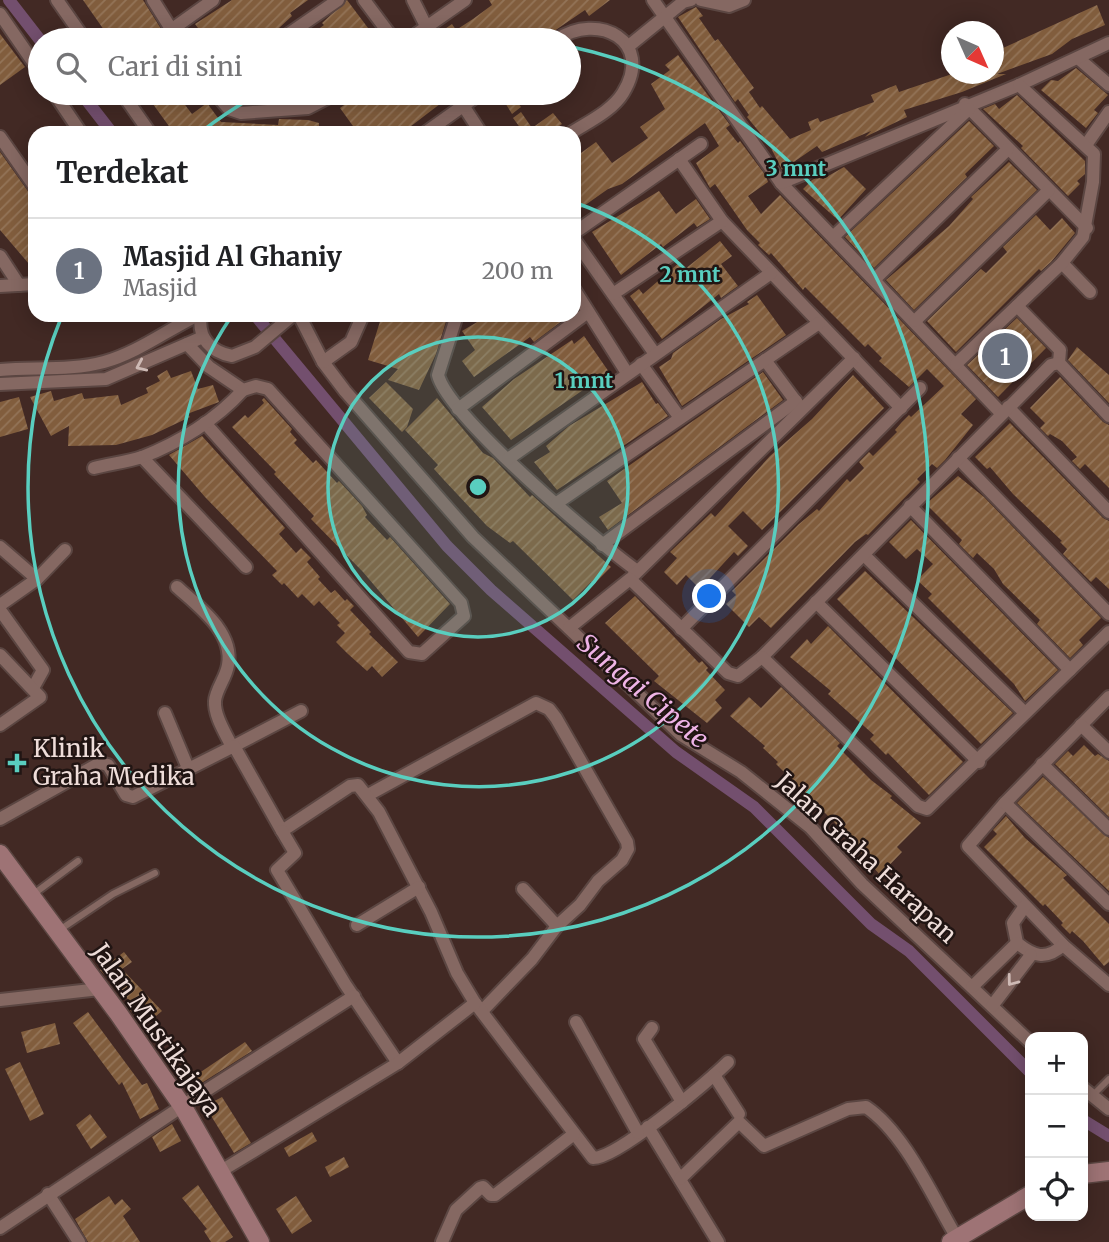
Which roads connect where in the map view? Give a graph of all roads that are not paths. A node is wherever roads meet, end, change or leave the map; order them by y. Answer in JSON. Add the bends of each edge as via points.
{"nodes":[{"id":1,"x":153,"y":0,"type":"edge"},
{"id":2,"x":213,"y":0,"type":"edge"},
{"id":3,"x":338,"y":0,"type":"edge"},
{"id":4,"x":364,"y":0,"type":"edge"},
{"id":5,"x":413,"y":0,"type":"edge"},
{"id":6,"x":465,"y":0,"type":"edge"},
{"id":7,"x":653,"y":0,"type":"edge"},
{"id":8,"x":691,"y":0,"type":"edge"},
{"id":9,"x":701,"y":0,"type":"edge"},
{"id":10,"x":744,"y":0,"type":"edge"},
{"id":11,"x":62,"y":2,"type":"edge"},
{"id":12,"x":0,"y":14,"type":"edge"},
{"id":13,"x":664,"y":16,"type":"junction"},
{"id":14,"x":78,"y":28,"type":"edge"},
{"id":15,"x":171,"y":28,"type":"edge"},
{"id":16,"x":183,"y":28,"type":"edge"},
{"id":17,"x":297,"y":28,"type":"edge"},
{"id":18,"x":385,"y":28,"type":"edge"},
{"id":19,"x":426,"y":28,"type":"joint"},
{"id":20,"x":581,"y":29,"type":"edge"},
{"id":21,"x":1109,"y":43,"type":"edge"},
{"id":22,"x":630,"y":46,"type":"junction"},
{"id":23,"x":28,"y":55,"type":"edge"},
{"id":24,"x":1079,"y":58,"type":"junction"},
{"id":25,"x":1019,"y":85,"type":"junction"},
{"id":26,"x":1109,"y":85,"type":"edge"},
{"id":27,"x":62,"y":105,"type":"edge"},
{"id":28,"x":130,"y":105,"type":"edge"},
{"id":29,"x":226,"y":105,"type":"edge"},
{"id":30,"x":314,"y":105,"type":"edge"},
{"id":31,"x":464,"y":105,"type":"joint"},
{"id":32,"x":967,"y":107,"type":"junction"},
{"id":33,"x":1109,"y":113,"type":"edge"},
{"id":34,"x":76,"y":126,"type":"edge"},
{"id":35,"x":145,"y":126,"type":"edge"},
{"id":36,"x":435,"y":126,"type":"edge"},
{"id":37,"x":477,"y":126,"type":"edge"},
{"id":38,"x":580,"y":126,"type":"edge"},
{"id":39,"x":0,"y":137,"type":"edge"},
{"id":40,"x":701,"y":144,"type":"dead end"},
{"id":41,"x":1086,"y":145,"type":"junction"},
{"id":42,"x":1008,"y":149,"type":"junction"},
{"id":43,"x":679,"y":159,"type":"junction"},
{"id":44,"x":28,"y":177,"type":"edge"},
{"id":45,"x":782,"y":183,"type":"junction"},
{"id":46,"x":1049,"y":190,"type":"junction"},
{"id":47,"x":722,"y":221,"type":"junction"},
{"id":48,"x":581,"y":228,"type":"edge"},
{"id":49,"x":1087,"y":228,"type":"junction"},
{"id":50,"x":833,"y":237,"type":"junction"},
{"id":51,"x":581,"y":249,"type":"edge"},
{"id":52,"x":0,"y":256,"type":"edge"},
{"id":53,"x":1062,"y":263,"type":"junction"},
{"id":54,"x":771,"y":273,"type":"junction"},
{"id":55,"x":875,"y":279,"type":"junction"},
{"id":56,"x":28,"y":284,"type":"edge"},
{"id":57,"x":19,"y":285,"type":"junction"},
{"id":58,"x":0,"y":286,"type":"edge"},
{"id":59,"x":1090,"y":292,"type":"dead end"},
{"id":60,"x":613,"y":294,"type":"junction"},
{"id":61,"x":581,"y":300,"type":"edge"},
{"id":62,"x":1017,"y":306,"type":"junction"},
{"id":63,"x":588,"y":312,"type":"junction"},
{"id":64,"x":581,"y":317,"type":"edge"},
{"id":65,"x":915,"y":321,"type":"junction"},
{"id":66,"x":168,"y":322,"type":"edge"},
{"id":67,"x":185,"y":322,"type":"edge"},
{"id":68,"x":201,"y":322,"type":"edge"},
{"id":69,"x":287,"y":322,"type":"edge"},
{"id":70,"x":296,"y":322,"type":"edge"},
{"id":71,"x":360,"y":322,"type":"edge"},
{"id":72,"x":455,"y":322,"type":"edge"},
{"id":73,"x":575,"y":322,"type":"edge"},
{"id":74,"x":819,"y":323,"type":"junction"},
{"id":75,"x":166,"y":331,"type":"junction"},
{"id":76,"x":203,"y":337,"type":"junction"},
{"id":77,"x":187,"y":344,"type":"junction"},
{"id":78,"x":655,"y":354,"type":"junction"},
{"id":79,"x":854,"y":358,"type":"junction"},
{"id":80,"x":765,"y":360,"type":"junction"},
{"id":81,"x":323,"y":362,"type":"junction"},
{"id":82,"x":1059,"y":363,"type":"junction"},
{"id":83,"x":641,"y":364,"type":"junction"},
{"id":84,"x":956,"y":364,"type":"junction"},
{"id":85,"x":86,"y":366,"type":"junction"},
{"id":86,"x":65,"y":368,"type":"junction"},
{"id":87,"x":0,"y":370,"type":"edge"},
{"id":88,"x":627,"y":373,"type":"junction"},
{"id":89,"x":66,"y":382,"type":"junction"},
{"id":90,"x":88,"y":382,"type":"junction"},
{"id":91,"x":0,"y":384,"type":"edge"},
{"id":92,"x":920,"y":388,"type":"dead end"},
{"id":93,"x":243,"y":390,"type":"junction"},
{"id":94,"x":799,"y":405,"type":"junction"},
{"id":95,"x":901,"y":408,"type":"junction"},
{"id":96,"x":458,"y":409,"type":"junction"},
{"id":97,"x":1005,"y":410,"type":"junction"},
{"id":98,"x":1109,"y":415,"type":"edge"},
{"id":99,"x":680,"y":418,"type":"junction"},
{"id":100,"x":205,"y":424,"type":"junction"},
{"id":101,"x":142,"y":457,"type":"junction"},
{"id":102,"x":957,"y":458,"type":"junction"},
{"id":103,"x":509,"y":459,"type":"junction"},
{"id":104,"x":94,"y":468,"type":"dead end"},
{"id":105,"x":557,"y":503,"type":"junction"},
{"id":106,"x":910,"y":506,"type":"junction"},
{"id":107,"x":1109,"y":512,"type":"edge"},
{"id":108,"x":602,"y":545,"type":"junction"},
{"id":109,"x":0,"y":547,"type":"edge"},
{"id":110,"x":65,"y":550,"type":"dead end"},
{"id":111,"x":864,"y":555,"type":"junction"},
{"id":112,"x":246,"y":567,"type":"dead end"},
{"id":113,"x":634,"y":574,"type":"junction"},
{"id":114,"x":37,"y":579,"type":"junction"},
{"id":115,"x":177,"y":587,"type":"dead end"},
{"id":116,"x":816,"y":602,"type":"junction"},
{"id":117,"x":0,"y":608,"type":"edge"},
{"id":118,"x":1109,"y":614,"type":"edge"},
{"id":119,"x":569,"y":628,"type":"junction"},
{"id":120,"x":681,"y":629,"type":"junction"},
{"id":121,"x":1109,"y":632,"type":"edge"},
{"id":122,"x":0,"y":655,"type":"edge"},
{"id":123,"x":762,"y":657,"type":"junction"},
{"id":124,"x":1070,"y":670,"type":"junction"},
{"id":125,"x":33,"y":688,"type":"junction"},
{"id":126,"x":1109,"y":697,"type":"edge"},
{"id":127,"x":301,"y":711,"type":"dead end"},
{"id":128,"x":165,"y":713,"type":"dead end"},
{"id":129,"x":1025,"y":713,"type":"junction"},
{"id":130,"x":0,"y":725,"type":"edge"},
{"id":131,"x":1081,"y":725,"type":"junction"},
{"id":132,"x":233,"y":747,"type":"junction"},
{"id":133,"x":1109,"y":752,"type":"edge"},
{"id":134,"x":979,"y":762,"type":"junction"},
{"id":135,"x":1042,"y":764,"type":"junction"},
{"id":136,"x":188,"y":768,"type":"junction"},
{"id":137,"x":368,"y":795,"type":"junction"},
{"id":138,"x":1005,"y":803,"type":"junction"},
{"id":139,"x":0,"y":818,"type":"edge"},
{"id":140,"x":1109,"y":829,"type":"edge"},
{"id":141,"x":282,"y":831,"type":"junction"},
{"id":142,"x":0,"y":855,"type":"edge"},
{"id":143,"x":78,"y":861,"type":"dead end"},
{"id":144,"x":155,"y":873,"type":"dead end"},
{"id":145,"x":419,"y":887,"type":"junction"},
{"id":146,"x":523,"y":889,"type":"dead end"},
{"id":147,"x":31,"y":896,"type":"junction"},
{"id":148,"x":1109,"y":904,"type":"edge"},
{"id":149,"x":1025,"y":906,"type":"junction"},
{"id":150,"x":357,"y":925,"type":"dead end"},
{"id":151,"x":557,"y":926,"type":"junction"},
{"id":152,"x":56,"y":932,"type":"junction"},
{"id":153,"x":1017,"y":943,"type":"junction"},
{"id":154,"x":1063,"y":945,"type":"junction"},
{"id":155,"x":1031,"y":955,"type":"junction"},
{"id":156,"x":1109,"y":985,"type":"edge"},
{"id":157,"x":972,"y":987,"type":"junction"},
{"id":158,"x":100,"y":989,"type":"junction"},
{"id":159,"x":355,"y":996,"type":"junction"},
{"id":160,"x":0,"y":1000,"type":"edge"},
{"id":161,"x":992,"y":1006,"type":"junction"},
{"id":162,"x":479,"y":1007,"type":"junction"},
{"id":163,"x":576,"y":1022,"type":"dead end"},
{"id":164,"x":652,"y":1028,"type":"dead end"},
{"id":165,"x":1025,"y":1037,"type":"edge"},
{"id":166,"x":728,"y":1062,"type":"dead end"},
{"id":167,"x":398,"y":1063,"type":"junction"},
{"id":168,"x":714,"y":1076,"type":"junction"},
{"id":169,"x":1109,"y":1079,"type":"edge"},
{"id":170,"x":1088,"y":1091,"type":"edge"},
{"id":171,"x":1088,"y":1093,"type":"edge"},
{"id":172,"x":682,"y":1102,"type":"junction"},
{"id":173,"x":183,"y":1107,"type":"junction"},
{"id":174,"x":1109,"y":1109,"type":"edge"},
{"id":175,"x":739,"y":1114,"type":"dead end"},
{"id":176,"x":643,"y":1130,"type":"junction"},
{"id":177,"x":574,"y":1133,"type":"junction"},
{"id":178,"x":220,"y":1171,"type":"junction"},
{"id":179,"x":1109,"y":1171,"type":"edge"},
{"id":180,"x":1088,"y":1173,"type":"edge"},
{"id":181,"x":680,"y":1179,"type":"junction"},
{"id":182,"x":48,"y":1194,"type":"junction"},
{"id":183,"x":1025,"y":1198,"type":"edge"},
{"id":184,"x":0,"y":1228,"type":"edge"},
{"id":185,"x":954,"y":1240,"type":"edge"},
{"id":186,"x":79,"y":1242,"type":"edge"},
{"id":187,"x":260,"y":1242,"type":"edge"},
{"id":188,"x":442,"y":1242,"type":"edge"},
{"id":189,"x":718,"y":1242,"type":"edge"}],
"edges":[{"from":1,"to":15,"type":"street"},
{"from":2,"to":16,"type":"street"},
{"from":3,"to":17,"type":"street"},
{"from":4,"to":18,"type":"street"},
{"from":5,"to":19,"type":"street"},
{"from":6,"to":19,"type":"street"},
{"from":7,"to":13,"type":"street"},
{"from":8,"to":13,"type":"street"},
{"from":9,"to":10,"type":"street","via":[[729,6]]},
{"from":11,"to":14,"type":"street"},
{"from":12,"to":23,"type":"street"},
{"from":13,"to":22,"type":"street"},
{"from":13,"to":45,"type":"street"},
{"from":20,"to":22,"type":"street","via":[[613,34]]},
{"from":21,"to":24,"type":"street"},
{"from":22,"to":38,"type":"street","via":[[631,75],[622,95]]},
{"from":24,"to":25,"type":"street"},
{"from":24,"to":26,"type":"street"},
{"from":25,"to":32,"type":"street"},
{"from":25,"to":41,"type":"street"},
{"from":27,"to":34,"type":"street"},
{"from":28,"to":35,"type":"street"},
{"from":29,"to":30,"type":"street","via":[[241,113]]},
{"from":31,"to":36,"type":"street"},
{"from":31,"to":37,"type":"street"},
{"from":32,"to":42,"type":"street"},
{"from":32,"to":45,"type":"street"},
{"from":32,"to":50,"type":"street"},
{"from":33,"to":41,"type":"street"},
{"from":39,"to":44,"type":"street"},
{"from":40,"to":43,"type":"street"},
{"from":41,"to":49,"type":"street","via":[[1095,157]]},
{"from":42,"to":46,"type":"street"},
{"from":42,"to":55,"type":"street"},
{"from":43,"to":47,"type":"street"},
{"from":43,"to":48,"type":"street"},
{"from":45,"to":50,"type":"street"},
{"from":46,"to":49,"type":"street"},
{"from":46,"to":65,"type":"street"},
{"from":47,"to":54,"type":"street"},
{"from":47,"to":60,"type":"street"},
{"from":49,"to":53,"type":"street"},
{"from":50,"to":55,"type":"street"},
{"from":51,"to":60,"type":"street"},
{"from":52,"to":57,"type":"street"},
{"from":53,"to":59,"type":"street"},
{"from":53,"to":62,"type":"street"},
{"from":54,"to":74,"type":"street"},
{"from":54,"to":78,"type":"street"},
{"from":55,"to":65,"type":"street"},
{"from":56,"to":57,"type":"street"},
{"from":57,"to":58,"type":"street"},
{"from":60,"to":78,"type":"street"},
{"from":61,"to":63,"type":"street"},
{"from":62,"to":82,"type":"street","via":[[1060,350]]},
{"from":62,"to":84,"type":"street"},
{"from":63,"to":64,"type":"street"},
{"from":63,"to":88,"type":"street"},
{"from":65,"to":84,"type":"street"},
{"from":66,"to":75,"type":"street"},
{"from":67,"to":75,"type":"street"},
{"from":68,"to":76,"type":"street"},
{"from":69,"to":76,"type":"street","via":[[255,347],[232,356],[220,353]]},
{"from":70,"to":81,"type":"street","name":"Jalan Graha Harapan"},
{"from":71,"to":81,"type":"street","via":[[351,342]]},
{"from":72,"to":96,"type":"street","via":[[438,375]]},
{"from":73,"to":96,"type":"street"},
{"from":74,"to":79,"type":"street"},
{"from":74,"to":80,"type":"street"},
{"from":75,"to":85,"type":"street","via":[[123,355]]},
{"from":76,"to":77,"type":"street"},
{"from":77,"to":90,"type":"street","one_way":true,"via":[[124,374]]},
{"from":77,"to":93,"type":"street","via":[[209,367]]},
{"from":78,"to":83,"type":"street"},
{"from":79,"to":94,"type":"street"},
{"from":79,"to":95,"type":"street"},
{"from":80,"to":94,"type":"street"},
{"from":80,"to":99,"type":"street"},
{"from":81,"to":119,"type":"street","name":"Jalan Graha Harapan","via":[[473,537]]},
{"from":82,"to":97,"type":"street","via":[[1051,365]]},
{"from":82,"to":98,"type":"street"},
{"from":83,"to":88,"type":"street"},
{"from":83,"to":99,"type":"street"},
{"from":84,"to":97,"type":"street"},
{"from":85,"to":86,"type":"street"},
{"from":85,"to":90,"type":"street"},
{"from":86,"to":87,"type":"street"},
{"from":86,"to":89,"type":"street"},
{"from":88,"to":103,"type":"street"},
{"from":89,"to":90,"type":"street"},
{"from":89,"to":91,"type":"street"},
{"from":92,"to":95,"type":"street"},
{"from":93,"to":100,"type":"street"},
{"from":93,"to":100,"type":"street","via":[[268,389],[461,603],[464,616],[422,654],[413,655],[402,646]]},
{"from":94,"to":108,"type":"street"},
{"from":94,"to":113,"type":"street"},
{"from":95,"to":120,"type":"street"},
{"from":96,"to":103,"type":"street"},
{"from":97,"to":102,"type":"street"},
{"from":97,"to":107,"type":"street"},
{"from":99,"to":105,"type":"street"},
{"from":100,"to":101,"type":"street"},
{"from":101,"to":104,"type":"street"},
{"from":101,"to":112,"type":"street"},
{"from":102,"to":106,"type":"street"},
{"from":102,"to":118,"type":"street"},
{"from":103,"to":105,"type":"street"},
{"from":105,"to":108,"type":"street"},
{"from":106,"to":111,"type":"street"},
{"from":106,"to":124,"type":"street"},
{"from":108,"to":113,"type":"street"},
{"from":109,"to":114,"type":"street"},
{"from":110,"to":114,"type":"street"},
{"from":111,"to":116,"type":"street"},
{"from":111,"to":129,"type":"street"},
{"from":113,"to":119,"type":"street"},
{"from":113,"to":120,"type":"street"},
{"from":114,"to":117,"type":"street"},
{"from":115,"to":132,"type":"street","via":[[209,617],[223,638],[228,666],[215,701]]},
{"from":116,"to":123,"type":"street"},
{"from":116,"to":134,"type":"street"},
{"from":117,"to":125,"type":"street","via":[[43,670]]},
{"from":119,"to":157,"type":"street","name":"Jalan Graha Harapan","via":[[681,735],[741,772],[810,827],[862,884]]},
{"from":120,"to":123,"type":"street","via":[[733,676]]},
{"from":121,"to":124,"type":"street"},
{"from":122,"to":125,"type":"street"},
{"from":123,"to":134,"type":"street","via":[[922,808],[931,808]]},
{"from":124,"to":129,"type":"street"},
{"from":125,"to":130,"type":"street","via":[[39,699]]},
{"from":126,"to":131,"type":"street"},
{"from":127,"to":132,"type":"street"},
{"from":128,"to":136,"type":"street"},
{"from":129,"to":134,"type":"street"},
{"from":131,"to":133,"type":"street"},
{"from":131,"to":135,"type":"street"},
{"from":132,"to":136,"type":"street"},
{"from":132,"to":141,"type":"street"},
{"from":135,"to":138,"type":"street"},
{"from":135,"to":140,"type":"street"},
{"from":136,"to":139,"type":"street","via":[[131,797],[108,765],[100,763]]},
{"from":137,"to":141,"type":"street","via":[[358,785],[350,786]]},
{"from":137,"to":145,"type":"street"},
{"from":137,"to":151,"type":"street","via":[[529,705],[550,709],[628,849]]},
{"from":138,"to":148,"type":"street"},
{"from":138,"to":149,"type":"street","via":[[968,846]]},
{"from":141,"to":159,"type":"street","via":[[295,853],[277,870]]},
{"from":142,"to":147,"type":"main road","name":"Jalan Mustikajaya"},
{"from":143,"to":147,"type":"lane"},
{"from":144,"to":152,"type":"lane"},
{"from":145,"to":150,"type":"street"},
{"from":145,"to":162,"type":"street","via":[[457,973]]},
{"from":146,"to":151,"type":"street"},
{"from":147,"to":152,"type":"main road","name":"Jalan Mustikajaya"},
{"from":149,"to":153,"type":"street","via":[[1013,923]]},
{"from":149,"to":154,"type":"street"},
{"from":151,"to":162,"type":"street","via":[[532,959]]},
{"from":152,"to":158,"type":"main road","name":"Jalan Mustikajaya"},
{"from":153,"to":155,"type":"street"},
{"from":153,"to":157,"type":"street"},
{"from":154,"to":155,"type":"street","via":[[1048,955]]},
{"from":154,"to":156,"type":"street"},
{"from":155,"to":161,"type":"street","one_way":true},
{"from":157,"to":161,"type":"street","name":"Jalan Graha Harapan"},
{"from":158,"to":160,"type":"street"},
{"from":158,"to":173,"type":"main road","name":"Jalan Mustikajaya"},
{"from":159,"to":167,"type":"street"},
{"from":159,"to":173,"type":"street"},
{"from":161,"to":165,"type":"street","name":"Jalan Graha Harapan"},
{"from":162,"to":167,"type":"street"},
{"from":162,"to":177,"type":"street"},
{"from":163,"to":176,"type":"street"},
{"from":164,"to":172,"type":"street","via":[[644,1040]]},
{"from":166,"to":168,"type":"street"},
{"from":167,"to":178,"type":"street"},
{"from":168,"to":172,"type":"street"},
{"from":168,"to":175,"type":"street"},
{"from":169,"to":170,"type":"lane"},
{"from":171,"to":174,"type":"street"},
{"from":172,"to":176,"type":"street"},
{"from":173,"to":178,"type":"main road","name":"Jalan Mustikajaya"},
{"from":173,"to":182,"type":"street"},
{"from":176,"to":177,"type":"street","via":[[596,1159]]},
{"from":176,"to":181,"type":"street"},
{"from":177,"to":188,"type":"street","via":[[495,1195],[480,1188],[456,1210]]},
{"from":178,"to":187,"type":"main road","name":"Jalan Mustikajaya"},
{"from":179,"to":180,"type":"main road"},
{"from":181,"to":185,"type":"street","via":[[739,1122],[764,1146],[848,1109],[866,1107],[884,1121],[903,1147]]},
{"from":181,"to":189,"type":"street"},
{"from":182,"to":184,"type":"street"},
{"from":182,"to":186,"type":"street"},
{"from":183,"to":185,"type":"main road"}]}
